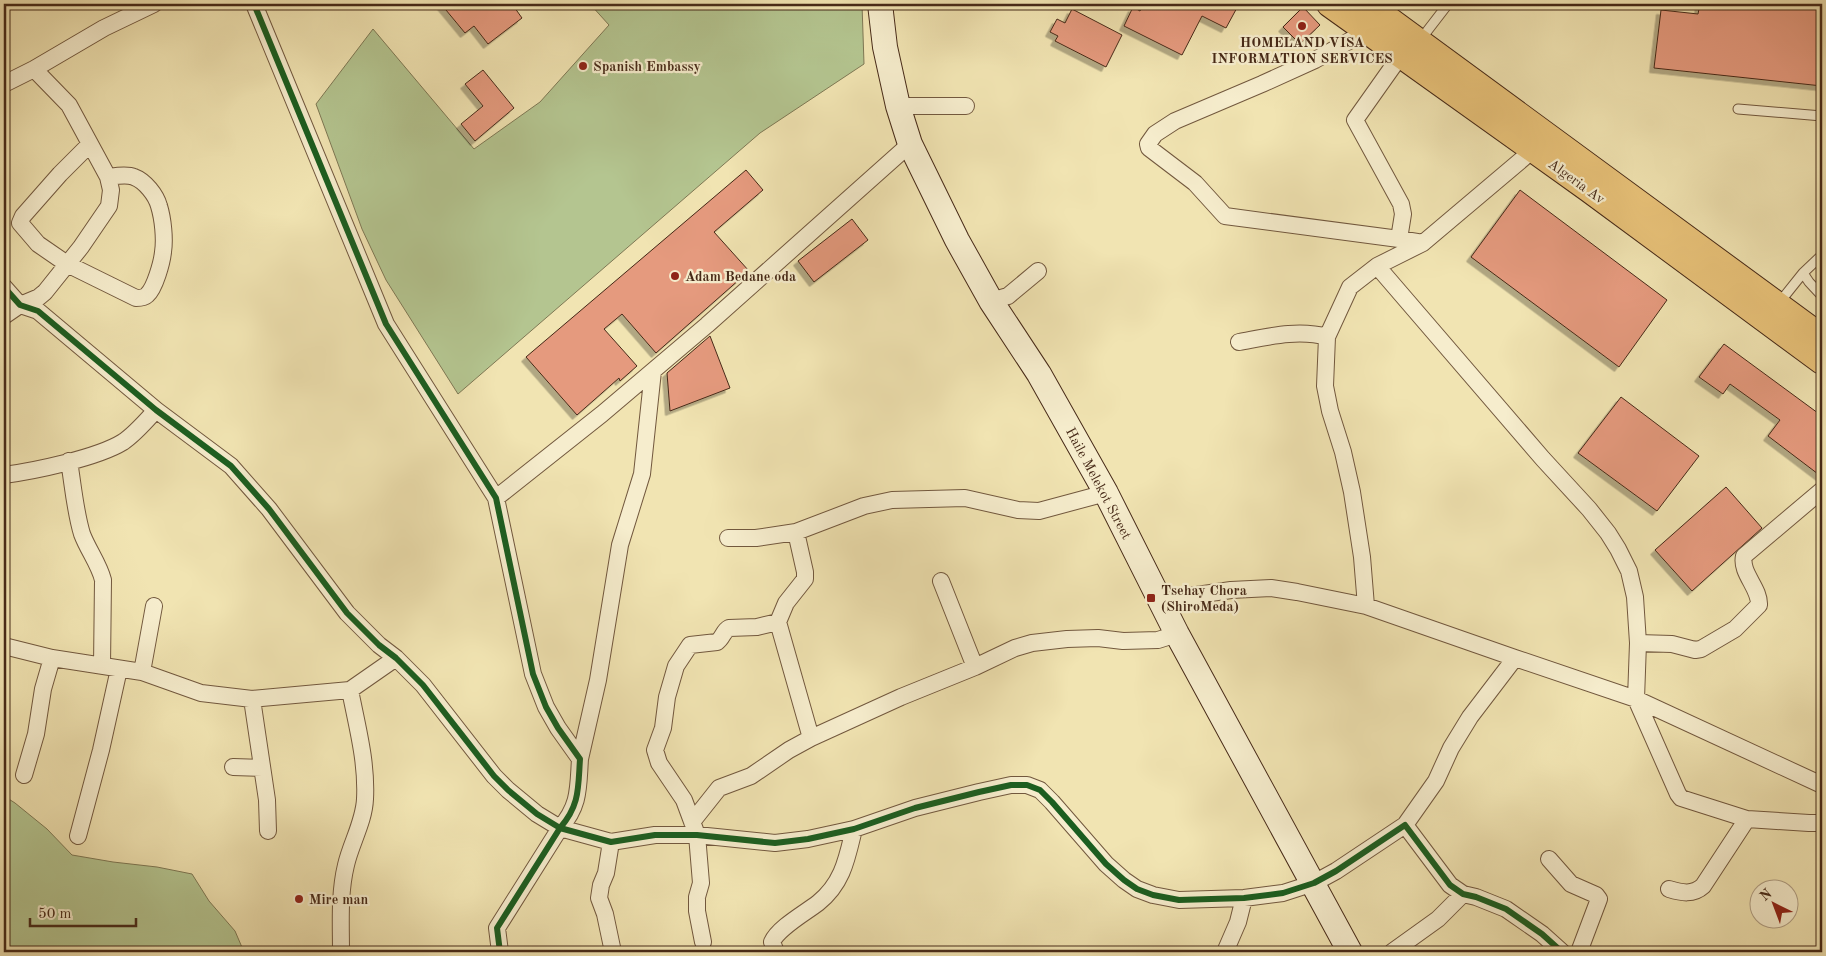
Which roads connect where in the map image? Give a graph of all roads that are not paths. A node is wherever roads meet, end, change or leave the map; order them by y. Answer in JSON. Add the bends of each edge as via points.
{"nodes":[{"id":1,"x":154,"y":4,"type":"edge"},
{"id":2,"x":254,"y":4,"type":"edge"},
{"id":3,"x":880,"y":4,"type":"edge"},
{"id":4,"x":1330,"y":4,"type":"edge"},
{"id":5,"x":1367,"y":4,"type":"edge"},
{"id":6,"x":1448,"y":4,"type":"edge"},
{"id":7,"x":1367,"y":31,"type":"junction"},
{"id":8,"x":1410,"y":49,"type":"junction"},
{"id":9,"x":34,"y":69,"type":"junction"},
{"id":10,"x":4,"y":84,"type":"edge"},
{"id":11,"x":898,"y":106,"type":"junction"},
{"id":12,"x":966,"y":106,"type":"dead end"},
{"id":13,"x":1738,"y":110,"type":"dead end"},
{"id":14,"x":1822,"y":116,"type":"edge"},
{"id":15,"x":90,"y":144,"type":"junction"},
{"id":16,"x":910,"y":144,"type":"junction"},
{"id":17,"x":1533,"y":150,"type":"junction"},
{"id":18,"x":108,"y":177,"type":"junction"},
{"id":19,"x":1399,"y":239,"type":"junction"},
{"id":20,"x":1423,"y":243,"type":"junction"},
{"id":21,"x":1822,"y":255,"type":"edge"},
{"id":22,"x":67,"y":264,"type":"junction"},
{"id":23,"x":1377,"y":266,"type":"junction"},
{"id":24,"x":1038,"y":271,"type":"dead end"},
{"id":25,"x":1803,"y":273,"type":"junction"},
{"id":26,"x":4,"y":287,"type":"edge"},
{"id":27,"x":1822,"y":296,"type":"edge"},
{"id":28,"x":991,"y":301,"type":"junction"},
{"id":29,"x":20,"y":305,"type":"junction"},
{"id":30,"x":1771,"y":312,"type":"junction"},
{"id":31,"x":4,"y":316,"type":"edge"},
{"id":32,"x":1327,"y":337,"type":"junction"},
{"id":33,"x":1822,"y":338,"type":"edge"},
{"id":34,"x":1239,"y":342,"type":"dead end"},
{"id":35,"x":1822,"y":361,"type":"edge"},
{"id":36,"x":652,"y":371,"type":"junction"},
{"id":37,"x":156,"y":410,"type":"junction"},
{"id":38,"x":69,"y":462,"type":"junction"},
{"id":39,"x":4,"y":475,"type":"edge"},
{"id":40,"x":1822,"y":490,"type":"edge"},
{"id":41,"x":1106,"y":493,"type":"junction"},
{"id":42,"x":496,"y":498,"type":"junction"},
{"id":43,"x":796,"y":532,"type":"junction"},
{"id":44,"x":728,"y":538,"type":"dead end"},
{"id":45,"x":941,"y":581,"type":"dead end"},
{"id":46,"x":1162,"y":603,"type":"junction"},
{"id":47,"x":154,"y":606,"type":"dead end"},
{"id":48,"x":1366,"y":606,"type":"junction"},
{"id":49,"x":778,"y":622,"type":"junction"},
{"id":50,"x":1177,"y":634,"type":"junction"},
{"id":51,"x":1638,"y":643,"type":"junction"},
{"id":52,"x":4,"y":646,"type":"edge"},
{"id":53,"x":52,"y":658,"type":"junction"},
{"id":54,"x":396,"y":658,"type":"junction"},
{"id":55,"x":1515,"y":658,"type":"junction"},
{"id":56,"x":102,"y":666,"type":"junction"},
{"id":57,"x":976,"y":667,"type":"junction"},
{"id":58,"x":119,"y":669,"type":"junction"},
{"id":59,"x":142,"y":672,"type":"junction"},
{"id":60,"x":350,"y":690,"type":"junction"},
{"id":61,"x":1636,"y":698,"type":"junction"},
{"id":62,"x":252,"y":699,"type":"junction"},
{"id":63,"x":811,"y":738,"type":"junction"},
{"id":64,"x":580,"y":759,"type":"junction"},
{"id":65,"x":233,"y":766,"type":"dead end"},
{"id":66,"x":262,"y":768,"type":"junction"},
{"id":67,"x":24,"y":776,"type":"dead end"},
{"id":68,"x":1822,"y":785,"type":"edge"},
{"id":69,"x":1747,"y":819,"type":"junction"},
{"id":70,"x":1822,"y":823,"type":"edge"},
{"id":71,"x":1405,"y":825,"type":"junction"},
{"id":72,"x":560,"y":828,"type":"junction"},
{"id":73,"x":694,"y":829,"type":"junction"},
{"id":74,"x":854,"y":829,"type":"junction"},
{"id":75,"x":268,"y":831,"type":"dead end"},
{"id":76,"x":78,"y":836,"type":"dead end"},
{"id":77,"x":611,"y":842,"type":"junction"},
{"id":78,"x":1549,"y":859,"type":"dead end"},
{"id":79,"x":1314,"y":882,"type":"junction"},
{"id":80,"x":1669,"y":890,"type":"dead end"},
{"id":81,"x":1463,"y":894,"type":"junction"},
{"id":82,"x":1244,"y":898,"type":"junction"},
{"id":83,"x":702,"y":942,"type":"dead end"},
{"id":84,"x":341,"y":952,"type":"edge"},
{"id":85,"x":500,"y":952,"type":"edge"},
{"id":86,"x":613,"y":952,"type":"edge"},
{"id":87,"x":776,"y":952,"type":"edge"},
{"id":88,"x":1225,"y":952,"type":"edge"},
{"id":89,"x":1350,"y":952,"type":"edge"},
{"id":90,"x":1392,"y":952,"type":"edge"},
{"id":91,"x":1562,"y":952,"type":"edge"},
{"id":92,"x":1579,"y":952,"type":"edge"}],
"edges":[{"from":1,"to":9,"type":"street","via":[[104,28]]},
{"from":2,"to":42,"type":"street","via":[[386,324]]},
{"from":3,"to":11,"type":"main road","name":"Haile Melekot Street","via":[[885,47]]},
{"from":4,"to":7,"type":"main road","name":"Algeria Av"},
{"from":5,"to":8,"type":"main road","name":"Algeria Av"},
{"from":6,"to":8,"type":"lane"},
{"from":7,"to":8,"type":"main road","name":"Algeria Av"},
{"from":7,"to":19,"type":"street","via":[[1315,60],[1175,121],[1155,134],[1148,144],[1195,183],[1225,216]]},
{"from":8,"to":17,"type":"main road","name":"Algeria Av"},
{"from":8,"to":19,"type":"street","via":[[1355,120],[1401,204],[1403,214]]},
{"from":8,"to":30,"type":"main road","name":"Algeria Av"},
{"from":9,"to":10,"type":"street"},
{"from":9,"to":15,"type":"street","via":[[69,105]]},
{"from":11,"to":12,"type":"street"},
{"from":11,"to":16,"type":"main road","name":"Haile Melekot Street"},
{"from":13,"to":14,"type":"lane"},
{"from":15,"to":18,"type":"street"},
{"from":15,"to":22,"type":"street","via":[[20,220],[38,244]]},
{"from":16,"to":28,"type":"main road","name":"Haile Melekot Street"},
{"from":16,"to":36,"type":"street"},
{"from":17,"to":20,"type":"street"},
{"from":17,"to":30,"type":"main road","name":"Algeria Av"},
{"from":18,"to":22,"type":"street","via":[[111,190],[109,206]]},
{"from":18,"to":22,"type":"street","via":[[132,176],[138,179],[159,206],[164,241],[154,284],[148,295],[136,298]]},
{"from":19,"to":20,"type":"street"},
{"from":20,"to":23,"type":"street"},
{"from":21,"to":25,"type":"lane"},
{"from":22,"to":29,"type":"street","via":[[40,297]]},
{"from":23,"to":32,"type":"street","via":[[1350,287]]},
{"from":23,"to":51,"type":"street","via":[[1608,533],[1629,571],[1635,597]]},
{"from":24,"to":28,"type":"street","via":[[1008,296]]},
{"from":25,"to":27,"type":"lane"},
{"from":25,"to":30,"type":"lane"},
{"from":26,"to":29,"type":"street"},
{"from":28,"to":41,"type":"main road","name":"Haile Melekot Street","via":[[1039,374]]},
{"from":29,"to":31,"type":"street"},
{"from":29,"to":37,"type":"street","via":[[38,311]]},
{"from":30,"to":33,"type":"main road","name":"Algeria Av"},
{"from":30,"to":35,"type":"main road","name":"Algeria Av"},
{"from":32,"to":34,"type":"street","via":[[1306,333]]},
{"from":32,"to":48,"type":"street","via":[[1325,386],[1352,492]]},
{"from":36,"to":42,"type":"street"},
{"from":36,"to":64,"type":"street","via":[[642,474],[620,546],[598,680]]},
{"from":37,"to":38,"type":"street","via":[[122,442]]},
{"from":37,"to":54,"type":"street","via":[[231,466],[347,612]]},
{"from":38,"to":39,"type":"street"},
{"from":38,"to":56,"type":"street","via":[[81,531],[103,580]]},
{"from":40,"to":51,"type":"street","via":[[1744,556],[1742,564],[1760,599],[1759,605],[1735,629],[1695,650],[1672,644]]},
{"from":41,"to":43,"type":"street","via":[[1039,511],[1018,510],[965,498],[892,500],[864,506]]},
{"from":41,"to":46,"type":"main road","name":"Haile Melekot Street"},
{"from":42,"to":64,"type":"street","via":[[533,674],[554,721]]},
{"from":43,"to":44,"type":"street"},
{"from":43,"to":49,"type":"street","via":[[804,579],[786,603]]},
{"from":45,"to":57,"type":"street"},
{"from":46,"to":48,"type":"street","via":[[1231,590],[1271,588]]},
{"from":46,"to":50,"type":"main road","name":"Haile Melekot Street"},
{"from":47,"to":59,"type":"street"},
{"from":48,"to":55,"type":"street"},
{"from":49,"to":63,"type":"street"},
{"from":49,"to":73,"type":"street","via":[[730,628],[717,642],[690,645],[676,666],[655,750],[659,763],[684,800]]},
{"from":50,"to":57,"type":"street","via":[[1158,640],[1098,638],[1032,643]]},
{"from":50,"to":79,"type":"main road","name":"Haile Melekot Street"},
{"from":51,"to":61,"type":"street"},
{"from":52,"to":53,"type":"street"},
{"from":53,"to":56,"type":"street"},
{"from":53,"to":67,"type":"street"},
{"from":54,"to":60,"type":"street"},
{"from":54,"to":72,"type":"street","via":[[423,685],[494,776],[537,814]]},
{"from":55,"to":61,"type":"street"},
{"from":55,"to":71,"type":"street","via":[[1470,717],[1436,781]]},
{"from":56,"to":58,"type":"street"},
{"from":57,"to":63,"type":"street","via":[[901,696]]},
{"from":58,"to":59,"type":"street"},
{"from":58,"to":76,"type":"street"},
{"from":59,"to":62,"type":"street","via":[[201,693]]},
{"from":60,"to":62,"type":"street"},
{"from":60,"to":84,"type":"street","via":[[364,756],[366,798],[341,889]]},
{"from":61,"to":68,"type":"street"},
{"from":61,"to":69,"type":"street","via":[[1681,798]]},
{"from":62,"to":66,"type":"street"},
{"from":63,"to":73,"type":"street","via":[[751,776],[719,788]]},
{"from":64,"to":72,"type":"street","via":[[575,803]]},
{"from":65,"to":66,"type":"street"},
{"from":66,"to":75,"type":"street"},
{"from":69,"to":70,"type":"street"},
{"from":69,"to":80,"type":"street","via":[[1703,886],[1691,892]]},
{"from":71,"to":79,"type":"street","via":[[1336,872]]},
{"from":71,"to":81,"type":"street","via":[[1450,885]]},
{"from":72,"to":77,"type":"street"},
{"from":72,"to":85,"type":"street","via":[[497,928]]},
{"from":73,"to":74,"type":"street","via":[[775,843],[808,840]]},
{"from":73,"to":77,"type":"street"},
{"from":73,"to":83,"type":"street","via":[[701,883],[697,911]]},
{"from":74,"to":82,"type":"street","via":[[915,808],[1011,785],[1027,785],[1040,790],[1106,864],[1137,889],[1179,900]]},
{"from":74,"to":87,"type":"street","via":[[843,872],[833,888],[820,902],[775,933],[772,942]]},
{"from":77,"to":86,"type":"street","via":[[599,898]]},
{"from":78,"to":92,"type":"street","via":[[1571,884],[1599,899]]},
{"from":79,"to":82,"type":"street","via":[[1283,893]]},
{"from":79,"to":89,"type":"main road","name":"Haile Melekot Street"},
{"from":81,"to":90,"type":"street","via":[[1438,919]]},
{"from":81,"to":91,"type":"street","via":[[1506,909]]},
{"from":82,"to":88,"type":"street"}]}
